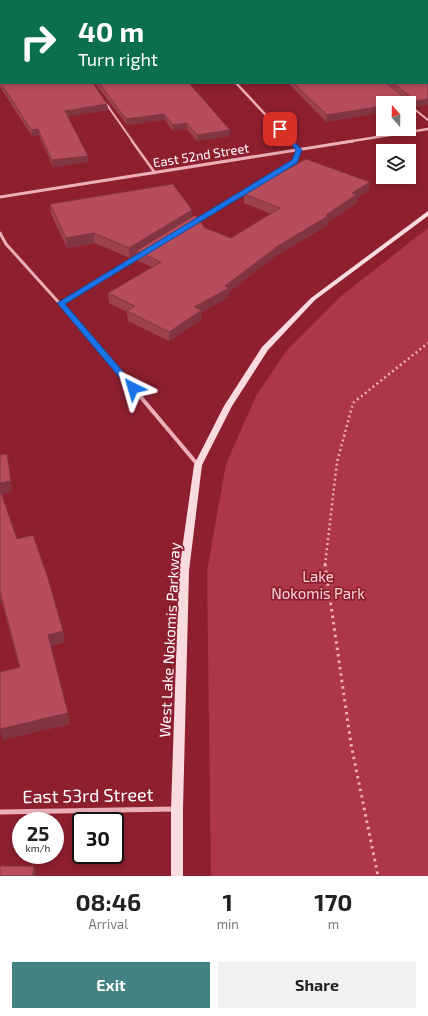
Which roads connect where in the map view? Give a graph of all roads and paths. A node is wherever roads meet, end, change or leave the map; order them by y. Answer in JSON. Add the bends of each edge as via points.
{"nodes":[{"id":1,"x":237,"y":84,"type":"edge"},
{"id":2,"x":105,"y":101,"type":"edge"},
{"id":3,"x":416,"y":111,"type":"edge"},
{"id":4,"x":428,"y":120,"type":"edge"},
{"id":5,"x":428,"y":129,"type":"edge"},
{"id":6,"x":299,"y":150,"type":"junction"},
{"id":7,"x":154,"y":173,"type":"junction"},
{"id":8,"x":0,"y":197,"type":"edge"},
{"id":9,"x":428,"y":213,"type":"edge"},
{"id":10,"x":194,"y":222,"type":"edge"},
{"id":11,"x":0,"y":232,"type":"edge"},
{"id":12,"x":140,"y":255,"type":"edge"},
{"id":13,"x":61,"y":303,"type":"junction"},
{"id":14,"x":428,"y":343,"type":"edge"},
{"id":15,"x":198,"y":465,"type":"junction"},
{"id":16,"x":177,"y":809,"type":"junction"},
{"id":17,"x":0,"y":812,"type":"edge"},
{"id":18,"x":177,"y":876,"type":"edge"},
{"id":19,"x":378,"y":876,"type":"edge"}],
"edges":[{"from":1,"to":6,"type":"street"},
{"from":2,"to":7,"type":"lane"},
{"from":3,"to":4,"type":"lane"},
{"from":5,"to":6,"type":"street","name":"East 52nd Street"},
{"from":6,"to":7,"type":"street","name":"East 52nd Street"},
{"from":6,"to":10,"type":"lane","via":[[294,162]]},
{"from":7,"to":8,"type":"street","name":"East 52nd Street"},
{"from":9,"to":15,"type":"street","name":"West Lake Nokomis Parkway","via":[[313,299],[265,349],[228,406]]},
{"from":11,"to":13,"type":"street","via":[[6,244]]},
{"from":12,"to":13,"type":"lane"},
{"from":13,"to":15,"type":"street"},
{"from":14,"to":19,"type":"path","via":[[353,403],[337,462],[325,563],[351,744]]},
{"from":15,"to":16,"type":"street","name":"West Lake Nokomis Parkway","via":[[184,571]]},
{"from":16,"to":17,"type":"street","name":"East 53rd Street"},
{"from":16,"to":18,"type":"street","name":"West Lake Nokomis Parkway"}]}
